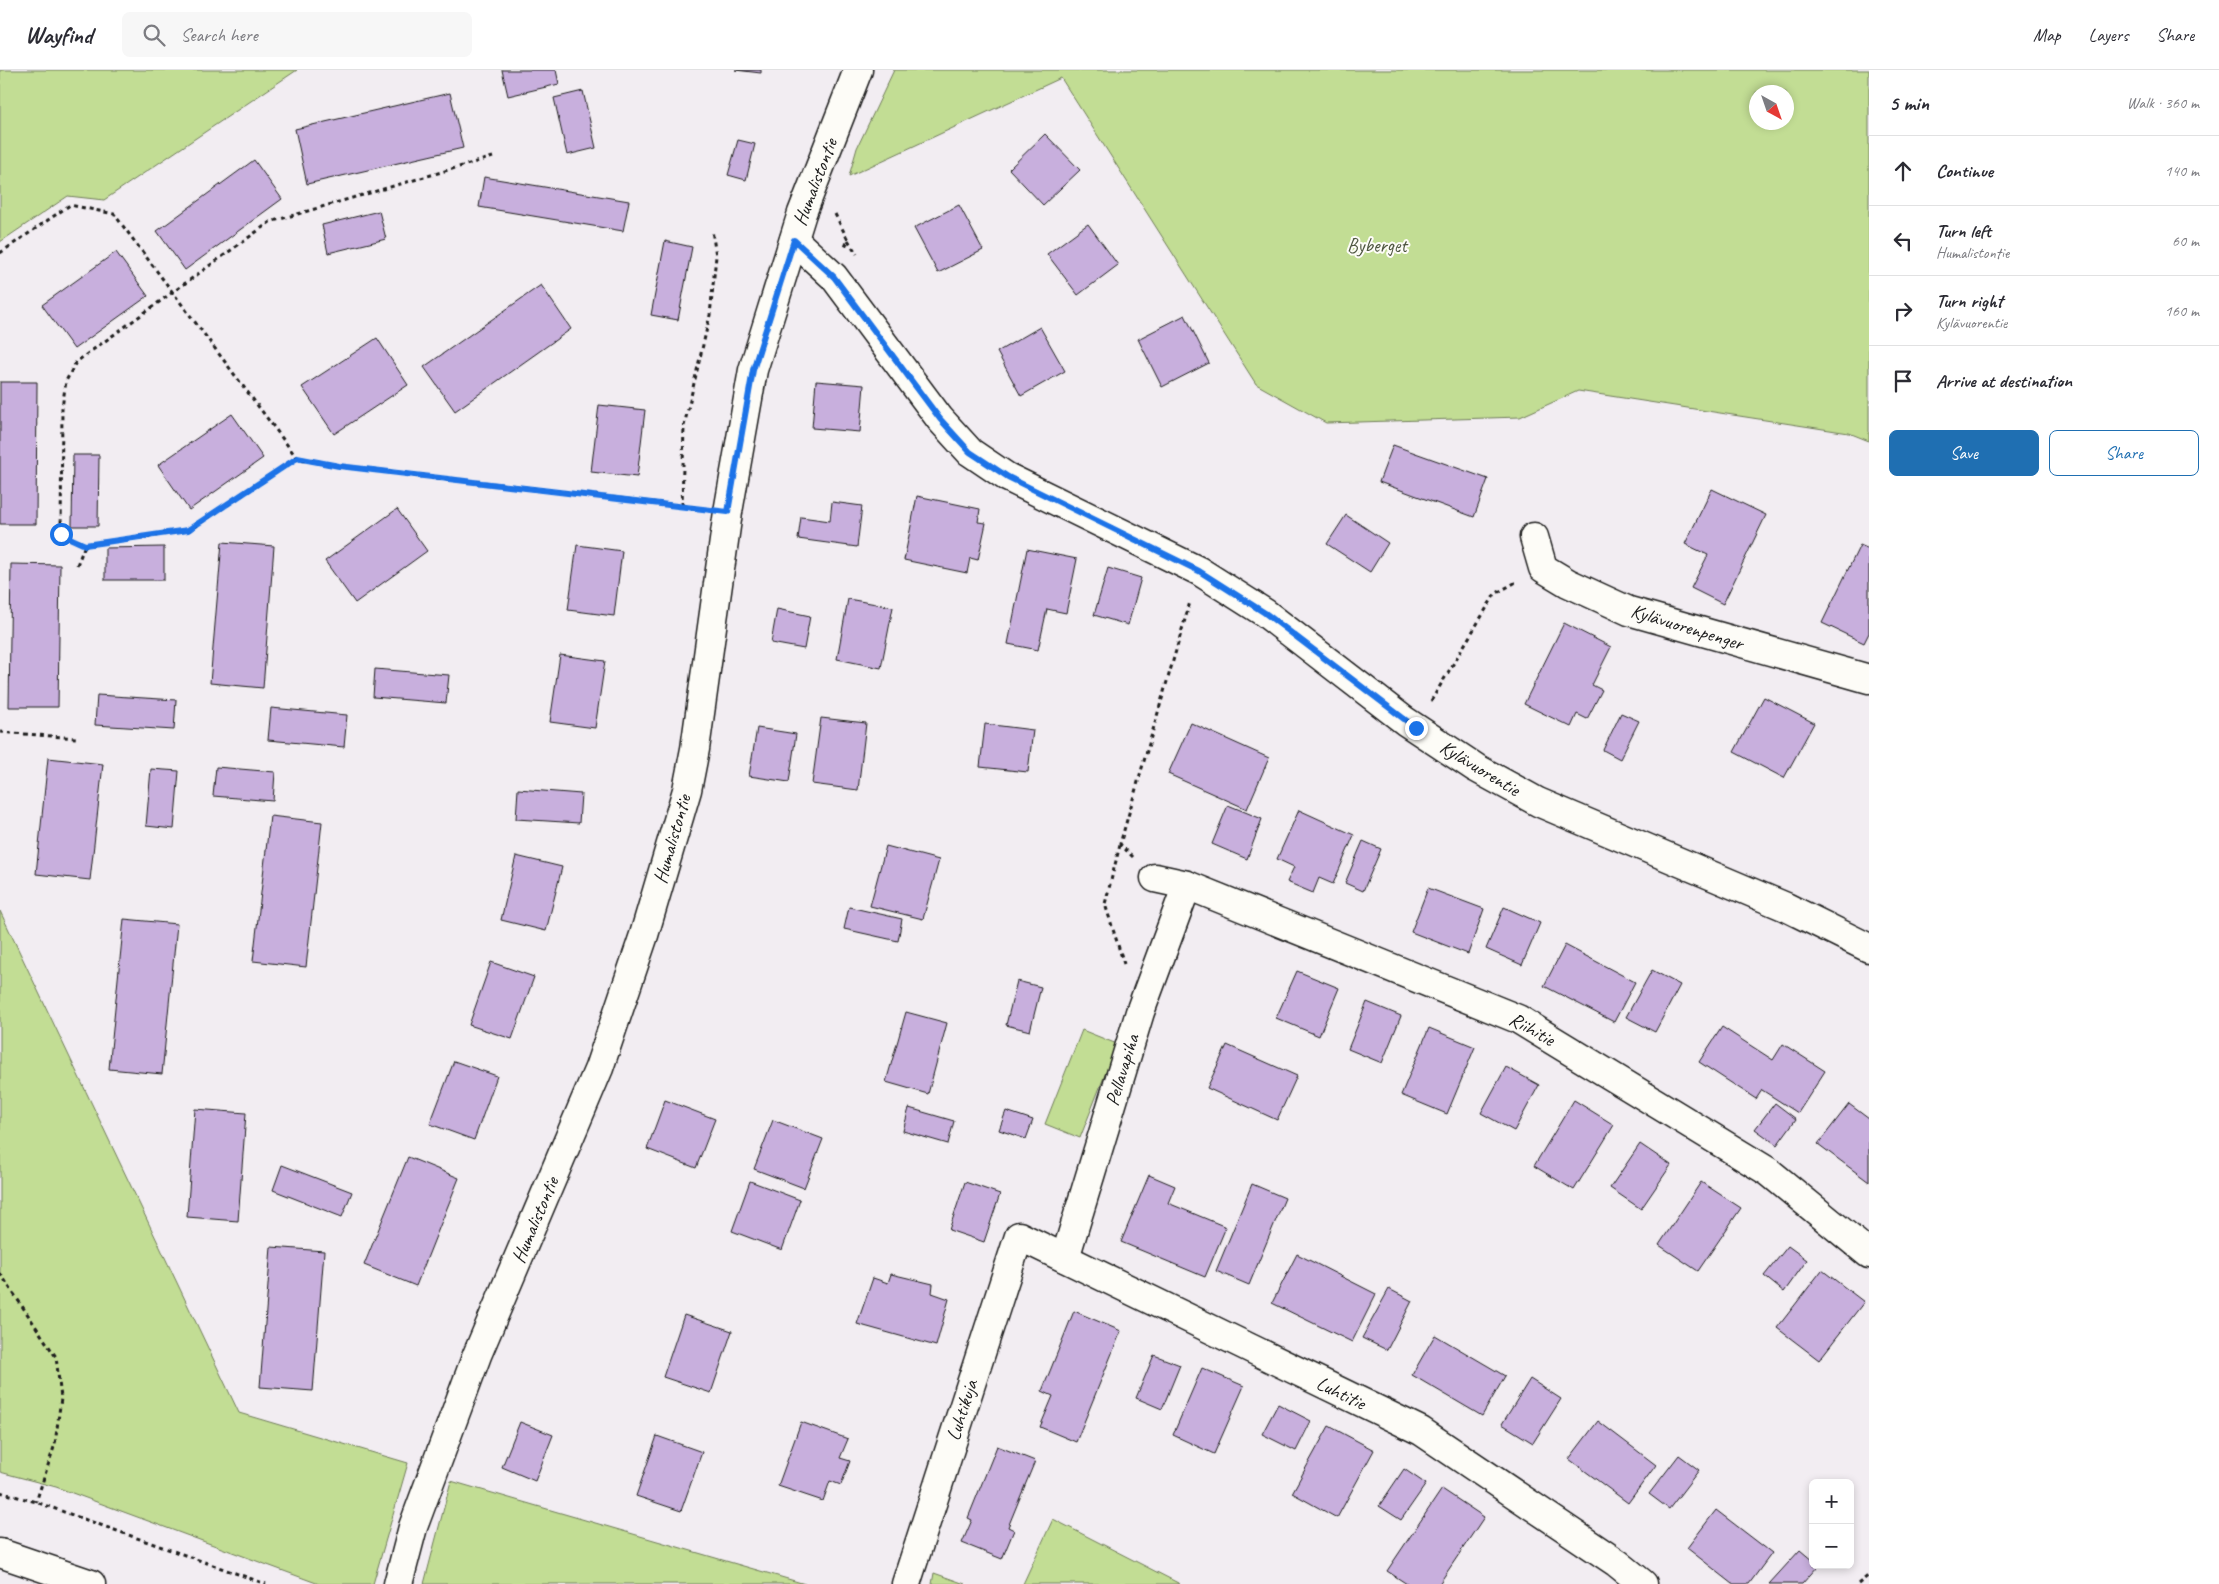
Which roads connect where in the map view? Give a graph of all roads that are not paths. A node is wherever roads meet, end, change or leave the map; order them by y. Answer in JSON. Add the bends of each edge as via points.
{"nodes":[{"id":1,"x":858,"y":70,"type":"edge"},
{"id":2,"x":794,"y":240,"type":"junction"},
{"id":3,"x":1534,"y":537,"type":"dead end"},
{"id":4,"x":1869,"y":679,"type":"edge"},
{"id":5,"x":1155,"y":878,"type":"road end"},
{"id":6,"x":1187,"y":885,"type":"junction"},
{"id":7,"x":1869,"y":948,"type":"edge"},
{"id":8,"x":1019,"y":1236,"type":"joint"},
{"id":9,"x":1869,"y":1254,"type":"edge"},
{"id":10,"x":1065,"y":1258,"type":"junction"},
{"id":11,"x":0,"y":1553,"type":"edge"},
{"id":12,"x":91,"y":1584,"type":"edge"},
{"id":13,"x":398,"y":1584,"type":"edge"},
{"id":14,"x":906,"y":1584,"type":"edge"},
{"id":15,"x":1644,"y":1584,"type":"edge"}],
"edges":[{"from":1,"to":2,"type":"street","name":"Humalistontie"},
{"from":2,"to":7,"type":"street","name":"Kylävuorentie","via":[[834,277],[940,419],[970,452],[1008,477],[1199,571],[1265,613],[1416,728],[1476,768],[1538,802],[1786,907]]},
{"from":2,"to":13,"type":"street","name":"Humalistontie","via":[[753,370],[728,512],[687,790],[644,935],[599,1068],[470,1373],[412,1527]]},
{"from":3,"to":4,"type":"street","name":"Kylävuorenpenger","via":[[1543,568],[1630,611]]},
{"from":5,"to":6,"type":"street","name":"Riihitie"},
{"from":6,"to":9,"type":"street","name":"Riihitie","via":[[1518,1019],[1768,1172]]},
{"from":6,"to":10,"type":"street","name":"Pellavapiha","via":[[1140,1012]]},
{"from":8,"to":10,"type":"street","name":"Luhtitie"},
{"from":8,"to":14,"type":"street","name":"Luhtikuja"},
{"from":10,"to":15,"type":"street","name":"Luhtitie","via":[[1421,1431]]},
{"from":11,"to":12,"type":"street"}]}
